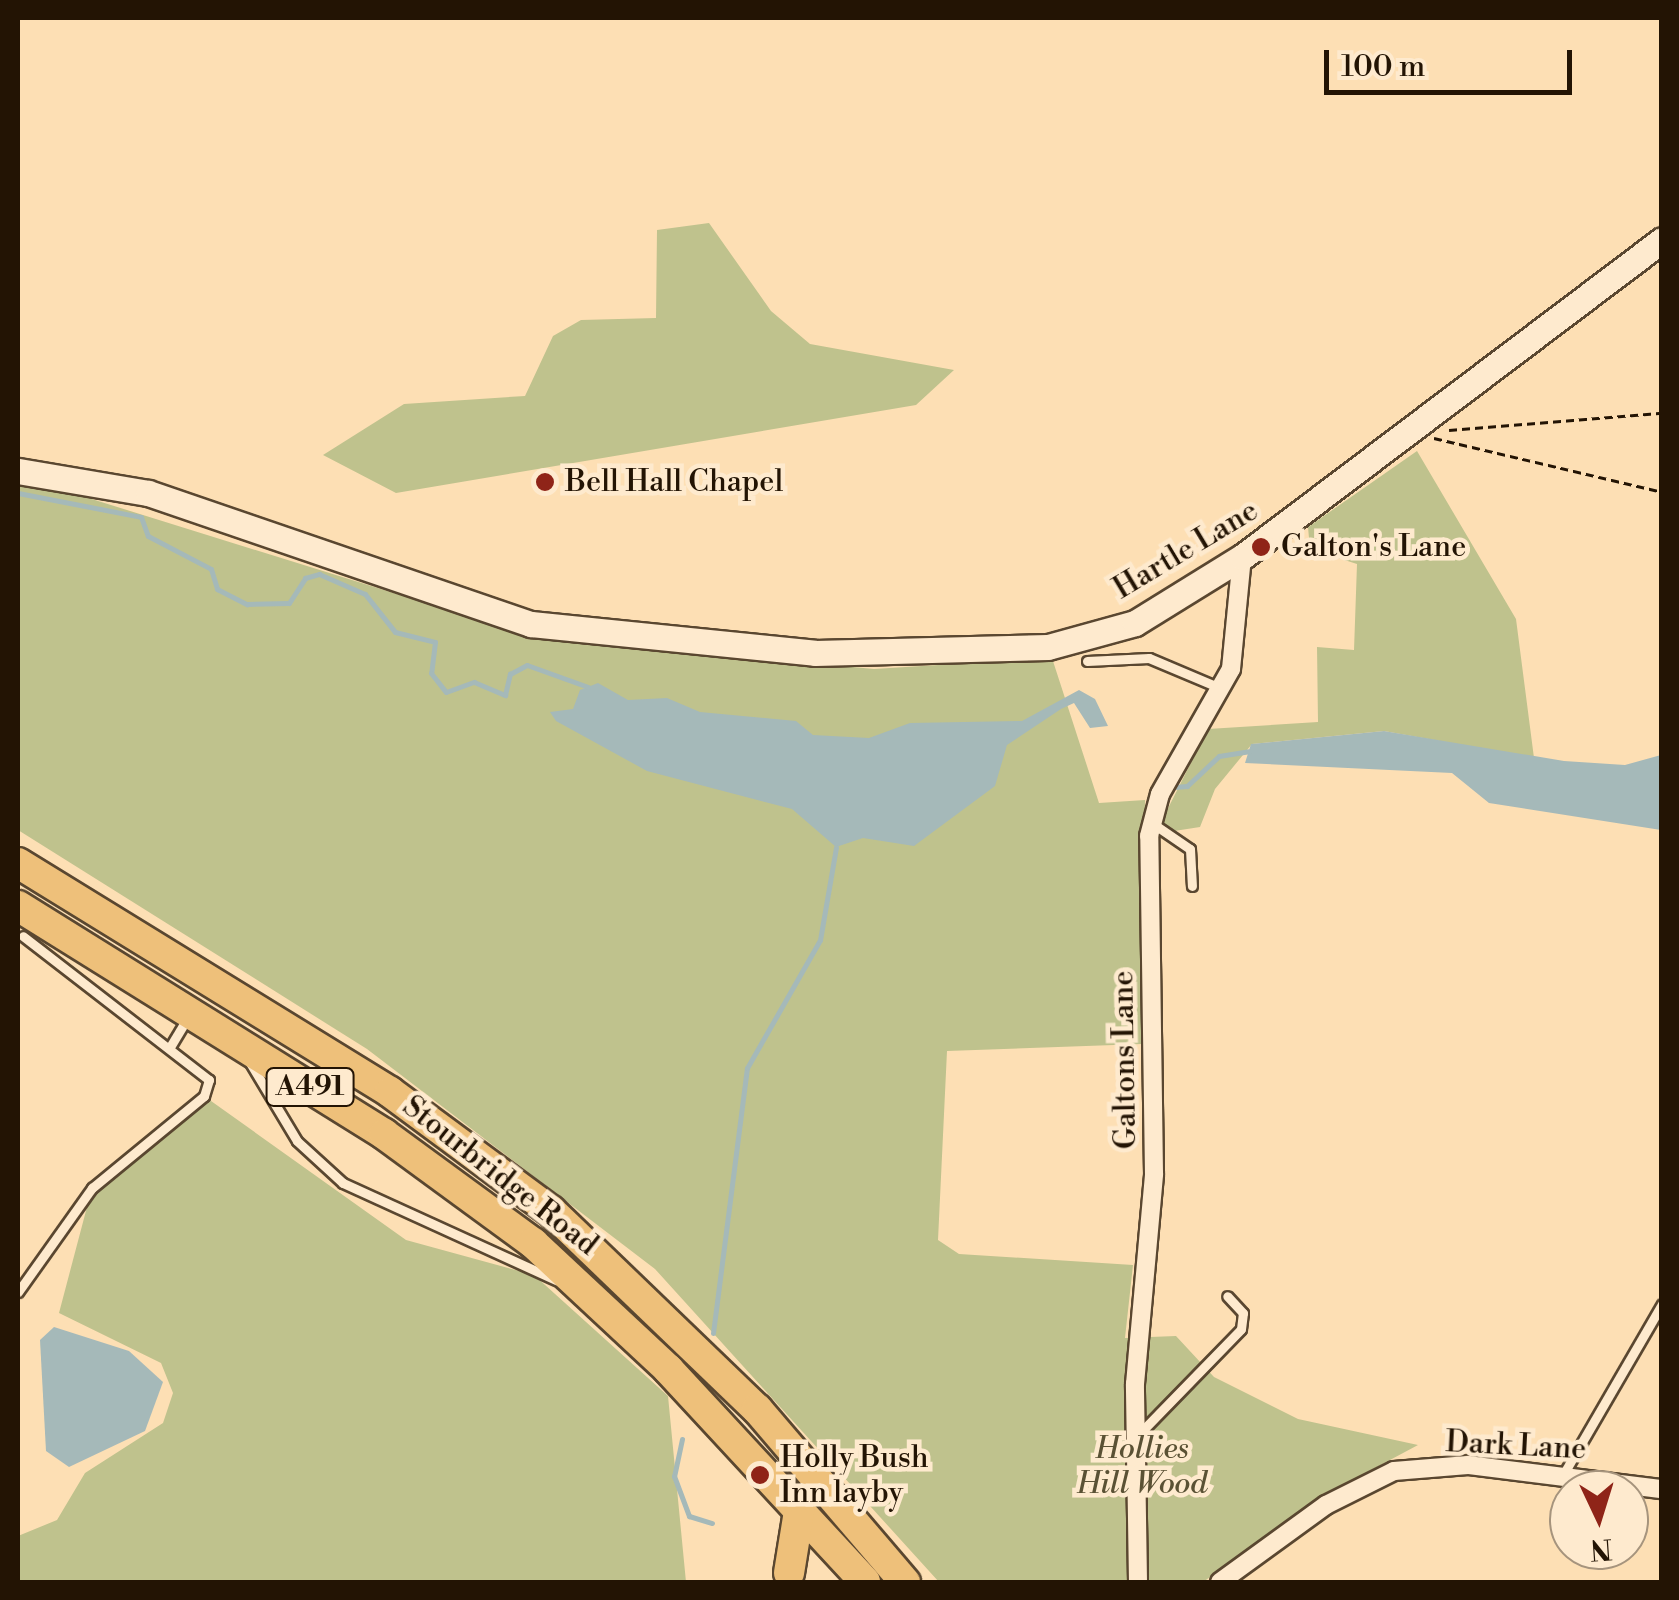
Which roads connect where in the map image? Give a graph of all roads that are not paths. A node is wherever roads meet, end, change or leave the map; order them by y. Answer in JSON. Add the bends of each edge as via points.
{"nodes":[{"id":1,"x":1662,"y":240,"type":"edge"},
{"id":2,"x":18,"y":471,"type":"edge"},
{"id":3,"x":1242,"y":557,"type":"junction"},
{"id":4,"x":1087,"y":661,"type":"dead end"},
{"id":5,"x":1220,"y":688,"type":"junction"},
{"id":6,"x":1152,"y":823,"type":"junction"},
{"id":7,"x":18,"y":863,"type":"edge"},
{"id":8,"x":1192,"y":886,"type":"dead end"},
{"id":9,"x":20,"y":921,"type":"edge"},
{"id":10,"x":191,"y":1013,"type":"junction"},
{"id":11,"x":242,"y":1044,"type":"junction"},
{"id":12,"x":170,"y":1047,"type":"junction"},
{"id":13,"x":587,"y":1290,"type":"junction"},
{"id":14,"x":18,"y":1292,"type":"edge"},
{"id":15,"x":1227,"y":1296,"type":"dead end"},
{"id":16,"x":1662,"y":1304,"type":"edge"},
{"id":17,"x":1137,"y":1436,"type":"junction"},
{"id":18,"x":1566,"y":1470,"type":"edge"},
{"id":19,"x":1549,"y":1472,"type":"edge"},
{"id":20,"x":800,"y":1506,"type":"junction"},
{"id":21,"x":780,"y":1578,"type":"edge"},
{"id":22,"x":851,"y":1582,"type":"edge"},
{"id":23,"x":864,"y":1582,"type":"edge"},
{"id":24,"x":905,"y":1582,"type":"edge"},
{"id":25,"x":1138,"y":1582,"type":"edge"},
{"id":26,"x":1220,"y":1582,"type":"edge"}],
"edges":[{"from":1,"to":3,"type":"main road","name":"Hartle Lane"},
{"from":2,"to":3,"type":"main road","name":"Hartle Lane","via":[[148,493],[532,624],[815,652],[1048,647],[1135,623]]},
{"from":3,"to":5,"type":"street","name":"Galtons Lane","via":[[1244,604]]},
{"from":4,"to":5,"type":"lane","via":[[1149,658]]},
{"from":5,"to":6,"type":"street","name":"Galtons Lane"},
{"from":6,"to":8,"type":"lane","via":[[1190,848]]},
{"from":6,"to":17,"type":"street","name":"Galtons Lane","via":[[1154,1174]]},
{"from":7,"to":24,"type":"highway","name":"Stourbridge Road","number":"A491","via":[[390,1092],[551,1211],[756,1409]]},
{"from":9,"to":10,"type":"highway","name":"Stourbridge Road","number":"A491"},
{"from":9,"to":12,"type":"lane"},
{"from":10,"to":11,"type":"highway","name":"Stourbridge Road","number":"A491"},
{"from":10,"to":12,"type":"lane"},
{"from":11,"to":13,"type":"highway","name":"Stourbridge Road","number":"A491","via":[[384,1134]]},
{"from":11,"to":13,"type":"lane","via":[[297,1141],[342,1183]]},
{"from":12,"to":14,"type":"lane","via":[[209,1080],[204,1096],[92,1188]]},
{"from":13,"to":20,"type":"highway","name":"Stourbridge Road","number":"A491"},
{"from":15,"to":17,"type":"lane","via":[[1243,1313],[1241,1329]]},
{"from":16,"to":18,"type":"lane"},
{"from":17,"to":25,"type":"street","name":"Galtons Lane"},
{"from":19,"to":26,"type":"street","name":"Dark Lane","via":[[1468,1465],[1394,1471],[1326,1505]]},
{"from":20,"to":21,"type":"highway"},
{"from":20,"to":23,"type":"highway","name":"Stourbridge Road","number":"A491"},
{"from":21,"to":22,"type":"highway","via":[[818,1566]]}]}
